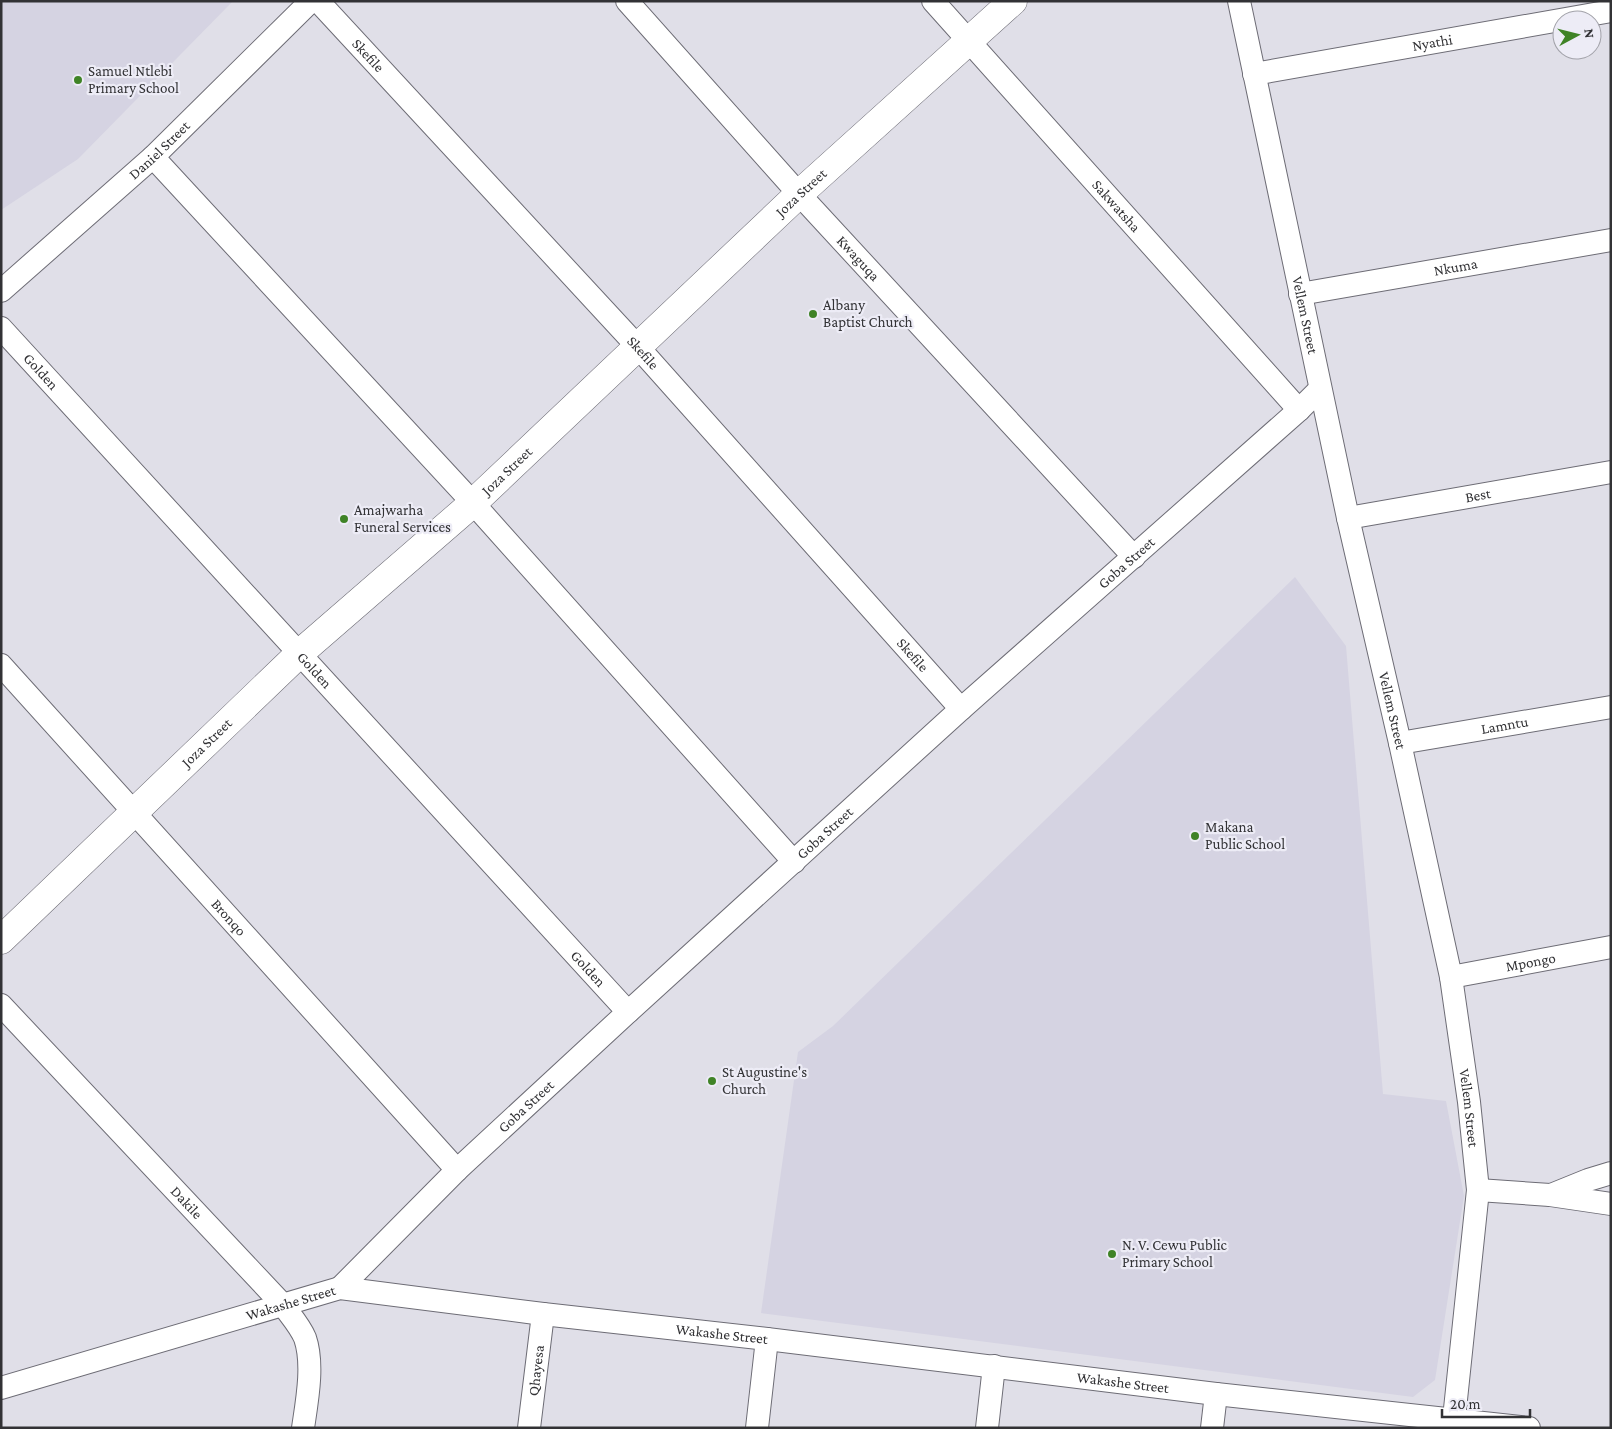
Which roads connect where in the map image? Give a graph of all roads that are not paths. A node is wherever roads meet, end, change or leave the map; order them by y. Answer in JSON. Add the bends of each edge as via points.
{"nodes":[{"id":1,"x":312,"y":1,"type":"edge"},
{"id":2,"x":318,"y":1,"type":"edge"},
{"id":3,"x":627,"y":1,"type":"edge"},
{"id":4,"x":933,"y":1,"type":"edge"},
{"id":5,"x":1013,"y":1,"type":"edge"},
{"id":6,"x":1239,"y":1,"type":"edge"},
{"id":7,"x":1611,"y":11,"type":"edge"},
{"id":8,"x":969,"y":41,"type":"junction"},
{"id":9,"x":1254,"y":74,"type":"junction"},
{"id":10,"x":153,"y":157,"type":"junction"},
{"id":11,"x":799,"y":194,"type":"junction"},
{"id":12,"x":1611,"y":240,"type":"edge"},
{"id":13,"x":1,"y":291,"type":"edge"},
{"id":14,"x":1300,"y":294,"type":"junction"},
{"id":15,"x":1,"y":328,"type":"edge"},
{"id":16,"x":638,"y":347,"type":"junction"},
{"id":17,"x":1320,"y":389,"type":"junction"},
{"id":18,"x":1299,"y":410,"type":"junction"},
{"id":19,"x":1611,"y":472,"type":"edge"},
{"id":20,"x":473,"y":503,"type":"junction"},
{"id":21,"x":1348,"y":518,"type":"junction"},
{"id":22,"x":1134,"y":557,"type":"junction"},
{"id":23,"x":300,"y":653,"type":"junction"},
{"id":24,"x":1,"y":665,"type":"edge"},
{"id":25,"x":1611,"y":707,"type":"edge"},
{"id":26,"x":961,"y":709,"type":"junction"},
{"id":27,"x":1400,"y":743,"type":"junction"},
{"id":28,"x":134,"y":814,"type":"junction"},
{"id":29,"x":794,"y":862,"type":"junction"},
{"id":30,"x":1,"y":940,"type":"edge"},
{"id":31,"x":1611,"y":947,"type":"edge"},
{"id":32,"x":1450,"y":977,"type":"junction"},
{"id":33,"x":1,"y":1005,"type":"edge"},
{"id":34,"x":628,"y":1012,"type":"junction"},
{"id":35,"x":457,"y":1170,"type":"junction"},
{"id":36,"x":1611,"y":1173,"type":"edge"},
{"id":37,"x":1478,"y":1190,"type":"junction"},
{"id":38,"x":1550,"y":1195,"type":"junction"},
{"id":39,"x":1611,"y":1204,"type":"edge"},
{"id":40,"x":340,"y":1288,"type":"junction"},
{"id":41,"x":283,"y":1305,"type":"junction"},
{"id":42,"x":543,"y":1314,"type":"junction"},
{"id":43,"x":768,"y":1339,"type":"junction"},
{"id":44,"x":994,"y":1366,"type":"junction"},
{"id":45,"x":1,"y":1388,"type":"edge"},
{"id":46,"x":1216,"y":1394,"type":"junction"},
{"id":47,"x":1454,"y":1424,"type":"edge"},
{"id":48,"x":303,"y":1428,"type":"edge"},
{"id":49,"x":529,"y":1428,"type":"edge"},
{"id":50,"x":757,"y":1428,"type":"edge"},
{"id":51,"x":987,"y":1428,"type":"edge"},
{"id":52,"x":1212,"y":1428,"type":"edge"},
{"id":53,"x":1529,"y":1428,"type":"edge"}],
"edges":[{"from":1,"to":10,"type":"street","name":"Daniel Street"},
{"from":2,"to":16,"type":"street","name":"Skefile"},
{"from":3,"to":11,"type":"street","name":"Kwaguqa"},
{"from":4,"to":8,"type":"street","name":"Sakwatsha"},
{"from":5,"to":8,"type":"street","name":"Joza Street"},
{"from":6,"to":9,"type":"street","name":"Vellem Street"},
{"from":7,"to":9,"type":"street","name":"Nyathi"},
{"from":8,"to":11,"type":"street","name":"Joza Street"},
{"from":8,"to":18,"type":"street","name":"Sakwatsha"},
{"from":9,"to":14,"type":"street","name":"Vellem Street"},
{"from":10,"to":13,"type":"street","name":"Daniel Street"},
{"from":10,"to":20,"type":"street"},
{"from":11,"to":16,"type":"street","name":"Joza Street"},
{"from":11,"to":22,"type":"street","name":"Kwaguqa"},
{"from":12,"to":14,"type":"street","name":"Nkuma"},
{"from":14,"to":17,"type":"street","name":"Vellem Street"},
{"from":15,"to":23,"type":"street","name":"Golden"},
{"from":16,"to":20,"type":"street","name":"Joza Street"},
{"from":16,"to":26,"type":"street","name":"Skefile"},
{"from":17,"to":18,"type":"street","name":"Goba Street"},
{"from":17,"to":21,"type":"street","name":"Vellem Street"},
{"from":18,"to":22,"type":"street","name":"Goba Street"},
{"from":19,"to":21,"type":"street","name":"Best"},
{"from":20,"to":23,"type":"street","name":"Joza Street"},
{"from":20,"to":29,"type":"street"},
{"from":21,"to":27,"type":"street","name":"Vellem Street"},
{"from":22,"to":26,"type":"street","name":"Goba Street"},
{"from":23,"to":28,"type":"street","name":"Joza Street"},
{"from":23,"to":34,"type":"street","name":"Golden"},
{"from":24,"to":28,"type":"street","name":"Bronqo"},
{"from":25,"to":27,"type":"street","name":"Lamntu"},
{"from":26,"to":29,"type":"street","name":"Goba Street"},
{"from":27,"to":32,"type":"street","name":"Vellem Street"},
{"from":28,"to":30,"type":"street","name":"Joza Street"},
{"from":28,"to":35,"type":"street","name":"Bronqo"},
{"from":29,"to":34,"type":"street","name":"Goba Street"},
{"from":31,"to":32,"type":"street","name":"Mpongo"},
{"from":32,"to":37,"type":"street","name":"Vellem Street","via":[[1469,1102]]},
{"from":33,"to":41,"type":"street","name":"Dakile"},
{"from":34,"to":35,"type":"street","name":"Goba Street"},
{"from":35,"to":40,"type":"street","name":"Goba Street"},
{"from":36,"to":38,"type":"street"},
{"from":37,"to":38,"type":"street"},
{"from":37,"to":47,"type":"street","name":"Vellem Street"},
{"from":38,"to":39,"type":"street"},
{"from":40,"to":41,"type":"street","name":"Wakashe Street"},
{"from":40,"to":42,"type":"street","name":"Wakashe Street"},
{"from":41,"to":45,"type":"street","name":"Wakashe Street"},
{"from":41,"to":48,"type":"street","name":"Dakile","via":[[299,1327],[308,1352],[309,1375]]},
{"from":42,"to":43,"type":"street","name":"Wakashe Street"},
{"from":42,"to":49,"type":"street","name":"Qhayesa"},
{"from":43,"to":44,"type":"street","name":"Wakashe Street"},
{"from":43,"to":50,"type":"street"},
{"from":44,"to":46,"type":"street","name":"Wakashe Street"},
{"from":44,"to":51,"type":"street"},
{"from":46,"to":47,"type":"street","name":"Wakashe Street"},
{"from":46,"to":52,"type":"street"},
{"from":47,"to":53,"type":"street","name":"Wakashe Street"}]}
